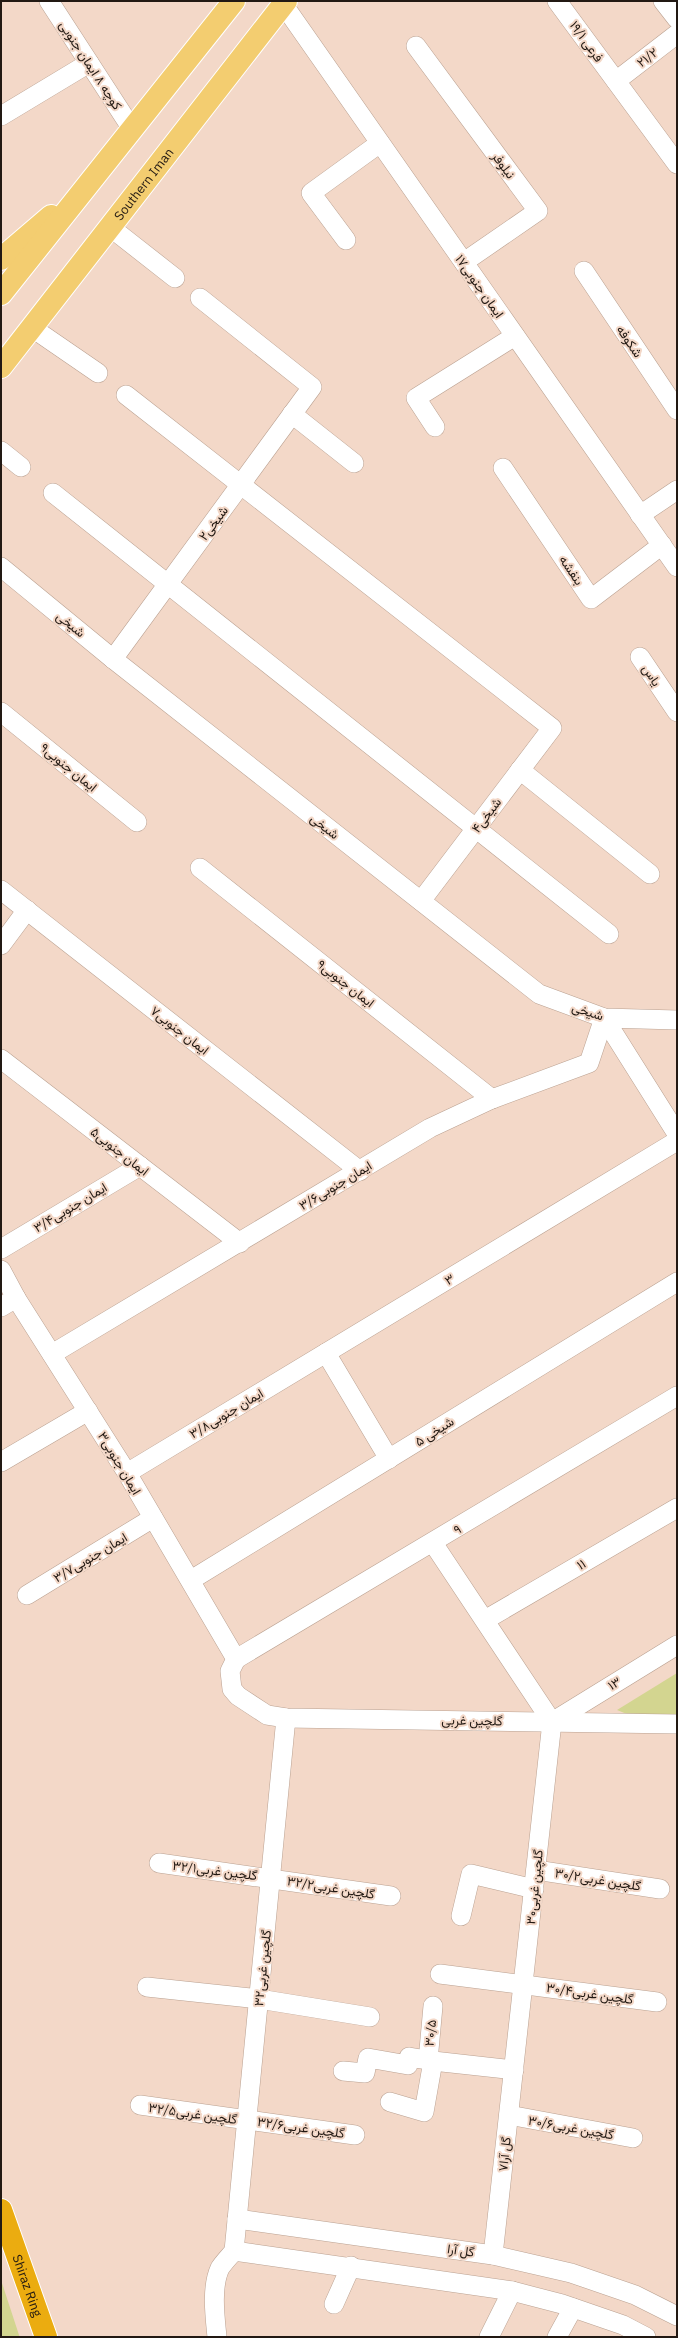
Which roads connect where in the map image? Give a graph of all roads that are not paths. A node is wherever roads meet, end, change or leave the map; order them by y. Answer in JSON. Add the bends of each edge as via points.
{"nodes":[{"id":1,"x":49,"y":1,"type":"edge"},
{"id":2,"x":234,"y":1,"type":"edge"},
{"id":3,"x":557,"y":1,"type":"edge"},
{"id":4,"x":663,"y":1,"type":"edge"},
{"id":5,"x":284,"y":2,"type":"edge"},
{"id":6,"x":677,"y":19,"type":"edge"},
{"id":7,"x":677,"y":34,"type":"edge"},
{"id":8,"x":416,"y":46,"type":"dead end"},
{"id":9,"x":89,"y":63,"type":"junction"},
{"id":10,"x":616,"y":81,"type":"junction"},
{"id":11,"x":1,"y":116,"type":"edge"},
{"id":12,"x":132,"y":129,"type":"junction"},
{"id":13,"x":380,"y":142,"type":"junction"},
{"id":14,"x":677,"y":164,"type":"edge"},
{"id":15,"x":89,"y":184,"type":"junction"},
{"id":16,"x":110,"y":227,"type":"junction"},
{"id":17,"x":346,"y":240,"type":"dead end"},
{"id":18,"x":1,"y":259,"type":"edge"},
{"id":19,"x":464,"y":262,"type":"junction"},
{"id":20,"x":584,"y":271,"type":"dead end"},
{"id":21,"x":174,"y":278,"type":"dead end"},
{"id":22,"x":1,"y":294,"type":"edge"},
{"id":23,"x":200,"y":298,"type":"dead end"},
{"id":24,"x":31,"y":328,"type":"junction"},
{"id":25,"x":515,"y":336,"type":"junction"},
{"id":26,"x":1,"y":367,"type":"edge"},
{"id":27,"x":98,"y":373,"type":"dead end"},
{"id":28,"x":126,"y":395,"type":"dead end"},
{"id":29,"x":677,"y":410,"type":"edge"},
{"id":30,"x":292,"y":414,"type":"junction"},
{"id":31,"x":435,"y":427,"type":"dead end"},
{"id":32,"x":1,"y":451,"type":"edge"},
{"id":33,"x":354,"y":463,"type":"dead end"},
{"id":34,"x":21,"y":467,"type":"dead end"},
{"id":35,"x":503,"y":468,"type":"dead end"},
{"id":36,"x":241,"y":484,"type":"junction"},
{"id":37,"x":677,"y":490,"type":"edge"},
{"id":38,"x":53,"y":493,"type":"dead end"},
{"id":39,"x":640,"y":515,"type":"junction"},
{"id":40,"x":662,"y":545,"type":"junction"},
{"id":41,"x":1,"y":567,"type":"edge"},
{"id":42,"x":677,"y":567,"type":"edge"},
{"id":43,"x":168,"y":584,"type":"junction"},
{"id":44,"x":640,"y":657,"type":"dead end"},
{"id":45,"x":113,"y":659,"type":"junction"},
{"id":46,"x":1,"y":712,"type":"edge"},
{"id":47,"x":677,"y":712,"type":"edge"},
{"id":48,"x":520,"y":770,"type":"junction"},
{"id":49,"x":137,"y":822,"type":"dead end"},
{"id":50,"x":476,"y":829,"type":"junction"},
{"id":51,"x":200,"y":868,"type":"dead end"},
{"id":52,"x":650,"y":874,"type":"dead end"},
{"id":53,"x":1,"y":890,"type":"edge"},
{"id":54,"x":421,"y":901,"type":"junction"},
{"id":55,"x":27,"y":910,"type":"junction"},
{"id":56,"x":609,"y":934,"type":"dead end"},
{"id":57,"x":1,"y":945,"type":"edge"},
{"id":58,"x":604,"y":1018,"type":"junction"},
{"id":59,"x":677,"y":1020,"type":"edge"},
{"id":60,"x":1,"y":1059,"type":"edge"},
{"id":61,"x":492,"y":1099,"type":"junction"},
{"id":62,"x":677,"y":1134,"type":"edge"},
{"id":63,"x":677,"y":1141,"type":"edge"},
{"id":64,"x":140,"y":1166,"type":"junction"},
{"id":65,"x":360,"y":1171,"type":"junction"},
{"id":66,"x":240,"y":1243,"type":"junction"},
{"id":67,"x":1,"y":1249,"type":"edge"},
{"id":68,"x":1,"y":1270,"type":"edge"},
{"id":69,"x":677,"y":1282,"type":"edge"},
{"id":70,"x":9,"y":1303,"type":"edge"},
{"id":71,"x":326,"y":1353,"type":"junction"},
{"id":72,"x":52,"y":1354,"type":"junction"},
{"id":73,"x":677,"y":1396,"type":"edge"},
{"id":74,"x":88,"y":1411,"type":"junction"},
{"id":75,"x":389,"y":1459,"type":"junction"},
{"id":76,"x":1,"y":1462,"type":"edge"},
{"id":77,"x":127,"y":1473,"type":"junction"},
{"id":78,"x":677,"y":1508,"type":"edge"},
{"id":79,"x":153,"y":1518,"type":"junction"},
{"id":80,"x":433,"y":1543,"type":"junction"},
{"id":81,"x":191,"y":1580,"type":"junction"},
{"id":82,"x":27,"y":1595,"type":"dead end"},
{"id":83,"x":485,"y":1620,"type":"junction"},
{"id":84,"x":677,"y":1645,"type":"edge"},
{"id":85,"x":236,"y":1658,"type":"junction"},
{"id":86,"x":286,"y":1718,"type":"junction"},
{"id":87,"x":552,"y":1722,"type":"junction"},
{"id":88,"x":677,"y":1724,"type":"edge"},
{"id":89,"x":159,"y":1863,"type":"dead end"},
{"id":90,"x":536,"y":1870,"type":"junction"},
{"id":91,"x":270,"y":1878,"type":"junction"},
{"id":92,"x":534,"y":1889,"type":"junction"},
{"id":93,"x":660,"y":1889,"type":"dead end"},
{"id":94,"x":391,"y":1896,"type":"dead end"},
{"id":95,"x":461,"y":1916,"type":"dead end"},
{"id":96,"x":440,"y":1974,"type":"dead end"},
{"id":97,"x":523,"y":1984,"type":"junction"},
{"id":98,"x":147,"y":1988,"type":"dead end"},
{"id":99,"x":259,"y":1999,"type":"junction"},
{"id":100,"x":657,"y":2002,"type":"dead end"},
{"id":101,"x":434,"y":2006,"type":"dead end"},
{"id":102,"x":370,"y":2017,"type":"dead end"},
{"id":103,"x":430,"y":2061,"type":"junction"},
{"id":104,"x":515,"y":2062,"type":"junction"},
{"id":105,"x":343,"y":2071,"type":"dead end"},
{"id":106,"x":390,"y":2102,"type":"dead end"},
{"id":107,"x":140,"y":2105,"type":"dead end"},
{"id":108,"x":509,"y":2115,"type":"junction"},
{"id":109,"x":247,"y":2120,"type":"junction"},
{"id":110,"x":355,"y":2134,"type":"dead end"},
{"id":111,"x":633,"y":2138,"type":"dead end"},
{"id":112,"x":1,"y":2210,"type":"edge"},
{"id":113,"x":237,"y":2219,"type":"junction"},
{"id":114,"x":234,"y":2250,"type":"junction"},
{"id":115,"x":494,"y":2255,"type":"junction"},
{"id":116,"x":351,"y":2266,"type":"junction"},
{"id":117,"x":512,"y":2291,"type":"junction"},
{"id":118,"x":334,"y":2304,"type":"dead end"},
{"id":119,"x":573,"y":2308,"type":"junction"},
{"id":120,"x":677,"y":2316,"type":"edge"},
{"id":121,"x":47,"y":2332,"type":"edge"},
{"id":122,"x":641,"y":2336,"type":"edge"},
{"id":123,"x":217,"y":2337,"type":"edge"},
{"id":124,"x":489,"y":2337,"type":"edge"},
{"id":125,"x":557,"y":2337,"type":"edge"}],
"edges":[{"from":1,"to":9,"type":"street","name":"کوچه ۸ ایمان جنوبی"},
{"from":2,"to":12,"type":"main road"},
{"from":3,"to":10,"type":"street","name":"فرعی ۱۹/۱"},
{"from":4,"to":6,"type":"street"},
{"from":5,"to":13,"type":"street","name":"ایمان جنوبی۱۷"},
{"from":5,"to":16,"type":"main road","name":"Southern Iman"},
{"from":7,"to":10,"type":"street","name":"۲۱/۲"},
{"from":8,"to":19,"type":"street","name":"نیلوفر","via":[[538,211]]},
{"from":9,"to":11,"type":"street"},
{"from":9,"to":12,"type":"street","name":"کوچه ۸ ایمان جنوبی"},
{"from":10,"to":14,"type":"street","name":"فرعی ۱۹/۱"},
{"from":12,"to":15,"type":"main road"},
{"from":13,"to":17,"type":"street","via":[[311,193]]},
{"from":13,"to":19,"type":"street","name":"ایمان جنوبی۱۷"},
{"from":15,"to":18,"type":"main road"},
{"from":15,"to":22,"type":"main road"},
{"from":16,"to":21,"type":"street"},
{"from":16,"to":24,"type":"main road","name":"Southern Iman"},
{"from":19,"to":25,"type":"street","name":"ایمان جنوبی۱۷"},
{"from":20,"to":29,"type":"street","name":"شکوفه"},
{"from":23,"to":30,"type":"street","name":"شیخی۲","via":[[312,387]]},
{"from":24,"to":26,"type":"main road","name":"Southern Iman"},
{"from":24,"to":27,"type":"street"},
{"from":25,"to":31,"type":"street","via":[[416,398]]},
{"from":25,"to":39,"type":"street","name":"ایمان جنوبی۱۷"},
{"from":28,"to":36,"type":"street"},
{"from":30,"to":33,"type":"street"},
{"from":30,"to":36,"type":"street","name":"شیخی۲"},
{"from":32,"to":34,"type":"street"},
{"from":35,"to":40,"type":"street","name":"بنفشه","via":[[591,599]]},
{"from":36,"to":43,"type":"street","name":"شیخی۲"},
{"from":36,"to":48,"type":"street","name":"شیخی۴","via":[[552,728]]},
{"from":37,"to":39,"type":"street"},
{"from":38,"to":43,"type":"street"},
{"from":39,"to":40,"type":"street","name":"ایمان جنوبی۱۷"},
{"from":40,"to":42,"type":"street","name":"ایمان جنوبی۱۷"},
{"from":41,"to":45,"type":"street","name":"شیخی"},
{"from":43,"to":45,"type":"street","name":"شیخی۲"},
{"from":43,"to":50,"type":"street"},
{"from":44,"to":47,"type":"street","name":"یاس"},
{"from":45,"to":54,"type":"street","name":"شیخی"},
{"from":46,"to":49,"type":"street","name":"ایمان جنوبی۹"},
{"from":48,"to":50,"type":"street","name":"شیخی۴"},
{"from":48,"to":52,"type":"street"},
{"from":50,"to":54,"type":"street","name":"شیخی۴"},
{"from":50,"to":56,"type":"street"},
{"from":51,"to":61,"type":"street","name":"ایمان جنوبی۹"},
{"from":53,"to":55,"type":"street","name":"ایمان جنوبی۷"},
{"from":54,"to":58,"type":"street","name":"شیخی","via":[[539,994]]},
{"from":55,"to":57,"type":"street"},
{"from":55,"to":65,"type":"street","name":"ایمان جنوبی۷"},
{"from":58,"to":59,"type":"street","name":"شیخی"},
{"from":58,"to":61,"type":"street","name":"ایمان جنوبی۳/۶","via":[[589,1063]]},
{"from":58,"to":62,"type":"street"},
{"from":60,"to":64,"type":"street","name":"ایمان جنوبی۵"},
{"from":61,"to":65,"type":"street","name":"ایمان جنوبی۳/۶","via":[[430,1128]]},
{"from":63,"to":71,"type":"street","name":"۳"},
{"from":64,"to":66,"type":"street","name":"ایمان جنوبی۵"},
{"from":64,"to":67,"type":"street","name":"ایمان جنوبی۳/۴"},
{"from":65,"to":66,"type":"street","name":"ایمان جنوبی۳/۶"},
{"from":66,"to":72,"type":"street","name":"ایمان جنوبی۳/۶"},
{"from":68,"to":70,"type":"street","name":"ایمان جنوبی۳"},
{"from":69,"to":75,"type":"street","name":"شیخی ۵"},
{"from":70,"to":72,"type":"street","name":"ایمان جنوبی۳"},
{"from":71,"to":75,"type":"street"},
{"from":71,"to":77,"type":"street","name":"ایمان جنوبی۳/۸"},
{"from":72,"to":74,"type":"street","name":"ایمان جنوبی۳"},
{"from":73,"to":80,"type":"street","name":"۹"},
{"from":74,"to":76,"type":"street"},
{"from":74,"to":77,"type":"street","name":"ایمان جنوبی۳"},
{"from":75,"to":81,"type":"street","name":"شیخی ۵"},
{"from":77,"to":79,"type":"street","name":"ایمان جنوبی۳"},
{"from":78,"to":83,"type":"street","name":"۱۱"},
{"from":79,"to":81,"type":"street","name":"ایمان جنوبی۳"},
{"from":79,"to":82,"type":"street","name":"ایمان جنوبی۳/۷"},
{"from":80,"to":83,"type":"street"},
{"from":80,"to":85,"type":"street","name":"۹"},
{"from":81,"to":85,"type":"street","name":"ایمان جنوبی۳"},
{"from":83,"to":87,"type":"street"},
{"from":84,"to":87,"type":"street","name":"۱۳"},
{"from":85,"to":86,"type":"street","name":"گلچین غربی","via":[[230,1671],[232,1689],[238,1696],[267,1715]]},
{"from":86,"to":87,"type":"street","name":"گلچین غربی"},
{"from":86,"to":91,"type":"street","name":"گلچین غربی۳۲"},
{"from":87,"to":88,"type":"street","name":"گلچین غربی"},
{"from":87,"to":90,"type":"street","name":"گلچین غربی۳۰"},
{"from":89,"to":91,"type":"street","name":"گلچین غربی۳۲/۱"},
{"from":90,"to":92,"type":"street","name":"گلچین غربی۳۰"},
{"from":90,"to":93,"type":"street","name":"گلچین غربی۳۰/۲"},
{"from":91,"to":94,"type":"street","name":"گلچین غربی۳۲/۲"},
{"from":91,"to":99,"type":"street","name":"گلچین غربی۳۲"},
{"from":92,"to":95,"type":"street","via":[[471,1874]]},
{"from":92,"to":97,"type":"street","name":"گلچین غربی۳۰"},
{"from":96,"to":97,"type":"street","name":"گلچین غربی۳۰/۴"},
{"from":97,"to":100,"type":"street","name":"گلچین غربی۳۰/۴"},
{"from":97,"to":104,"type":"street","name":"گلچین غربی۳۰"},
{"from":98,"to":99,"type":"street"},
{"from":99,"to":102,"type":"street"},
{"from":99,"to":109,"type":"street","name":"گلچین غربی۳۲"},
{"from":101,"to":103,"type":"street","name":"۳۰/۵"},
{"from":103,"to":104,"type":"street"},
{"from":103,"to":105,"type":"street","via":[[409,2057],[408,2065],[368,2058],[365,2073]]},
{"from":103,"to":106,"type":"street","name":"۳۰/۵","via":[[424,2112]]},
{"from":104,"to":108,"type":"street","name":"گل آرا۷"},
{"from":107,"to":109,"type":"street","name":"گلچین غربی۳۲/۵"},
{"from":108,"to":111,"type":"street","name":"گلچین غربی۳۰/۶"},
{"from":108,"to":115,"type":"street","name":"گل آرا۷"},
{"from":109,"to":110,"type":"street","name":"گلچین غربی۳۲/۶"},
{"from":109,"to":113,"type":"street","name":"گلچین غربی۳۲"},
{"from":112,"to":121,"type":"highway","name":"Shiraz Ring"},
{"from":113,"to":114,"type":"street","name":"گلچین غربی۳۲"},
{"from":113,"to":115,"type":"street","name":"گل آرا"},
{"from":114,"to":116,"type":"street"},
{"from":114,"to":123,"type":"street","via":[[220,2269],[217,2281]]},
{"from":115,"to":120,"type":"street","name":"گل آرا","via":[[571,2273],[635,2295]]},
{"from":116,"to":117,"type":"street"},
{"from":116,"to":118,"type":"street"},
{"from":117,"to":119,"type":"street"},
{"from":117,"to":124,"type":"street"},
{"from":119,"to":122,"type":"street","via":[[623,2325]]},
{"from":119,"to":125,"type":"street"}]}
